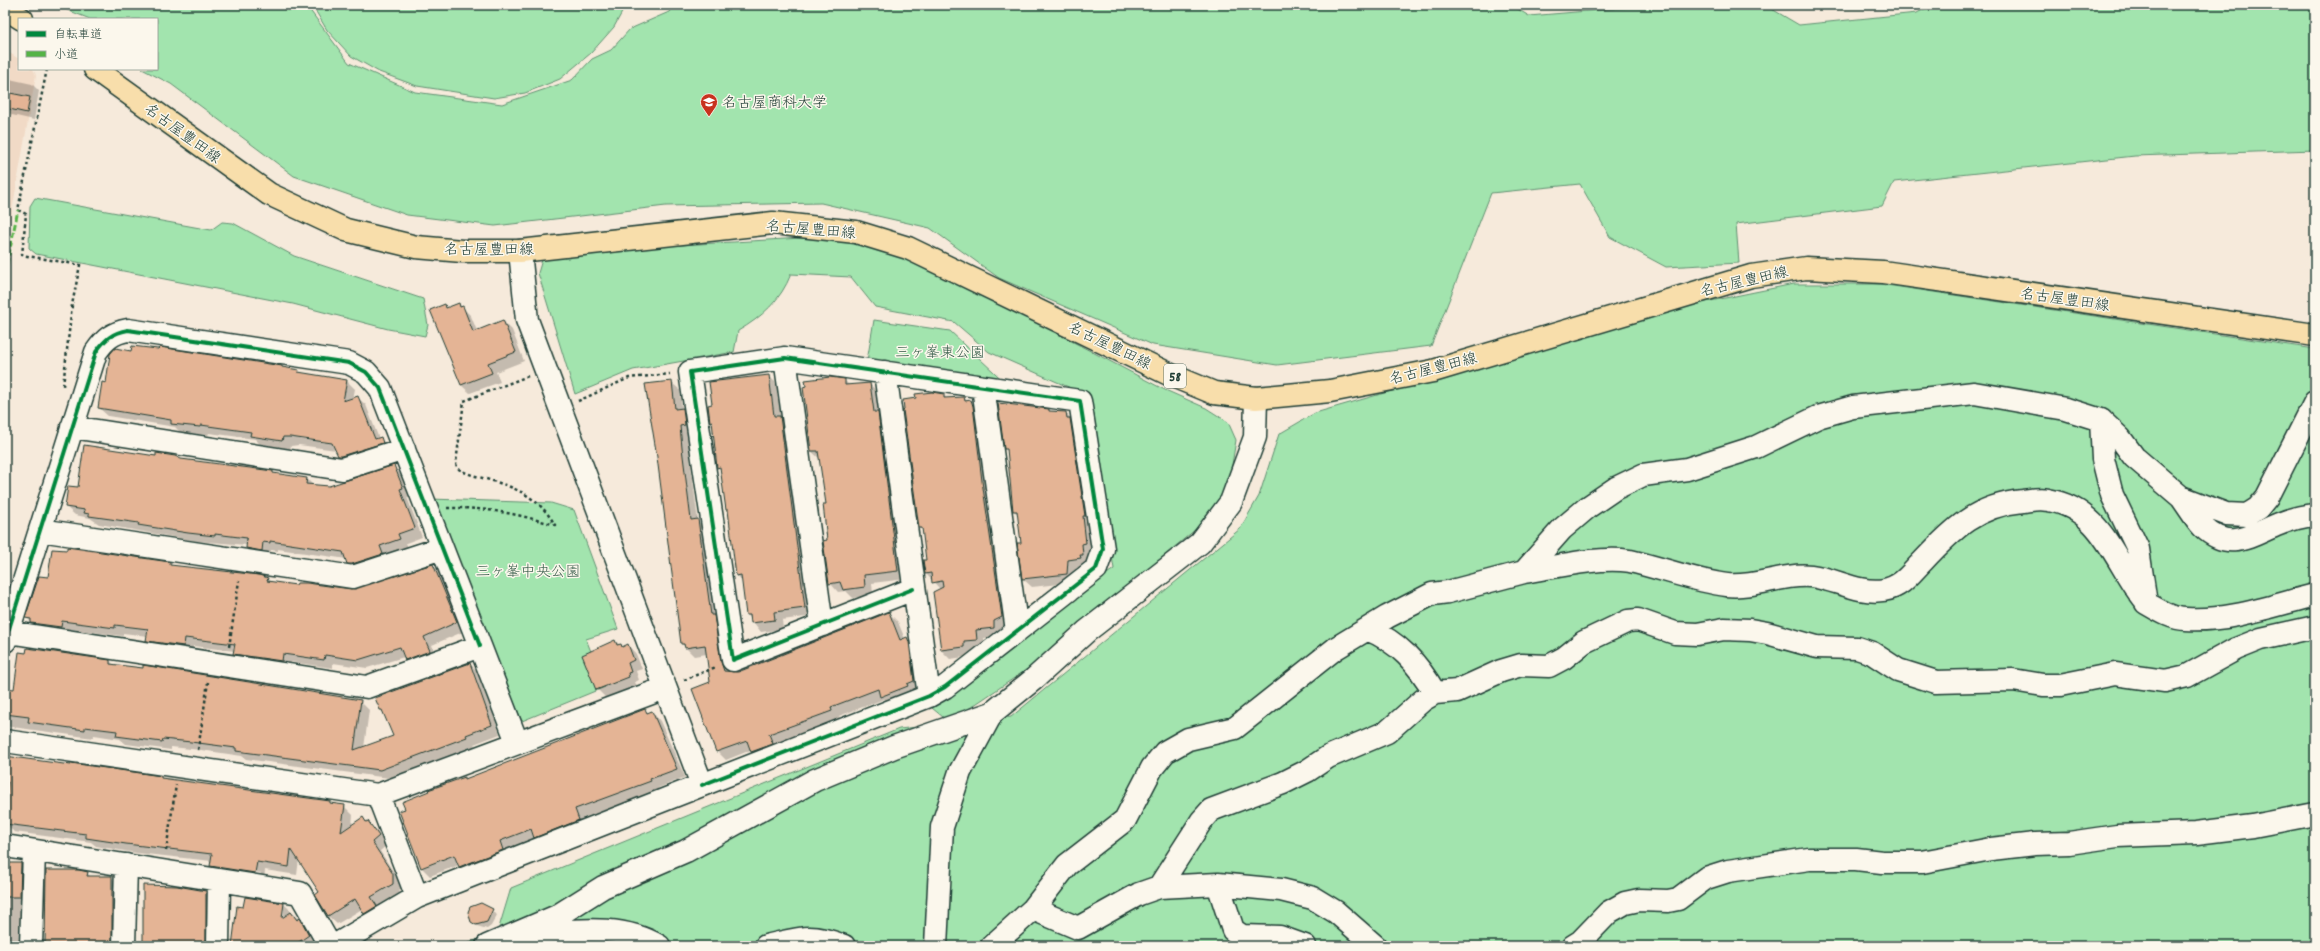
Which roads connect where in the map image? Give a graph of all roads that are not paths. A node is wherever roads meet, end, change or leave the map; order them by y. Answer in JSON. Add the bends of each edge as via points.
{"nodes":[{"id":1,"x":5,"y":8,"type":"edge"},
{"id":2,"x":20,"y":18,"type":"edge"},
{"id":3,"x":95,"y":70,"type":"edge"},
{"id":4,"x":520,"y":251,"type":"junction"},
{"id":5,"x":2315,"y":335,"type":"edge"},
{"id":6,"x":785,"y":358,"type":"junction"},
{"id":7,"x":884,"y":372,"type":"junction"},
{"id":8,"x":983,"y":387,"type":"junction"},
{"id":9,"x":1256,"y":398,"type":"junction"},
{"id":10,"x":2315,"y":402,"type":"edge"},
{"id":11,"x":2101,"y":420,"type":"junction"},
{"id":12,"x":72,"y":427,"type":"junction"},
{"id":13,"x":404,"y":449,"type":"junction"},
{"id":14,"x":2181,"y":497,"type":"junction"},
{"id":15,"x":2315,"y":515,"type":"edge"},
{"id":16,"x":40,"y":530,"type":"junction"},
{"id":17,"x":442,"y":548,"type":"junction"},
{"id":18,"x":1524,"y":572,"type":"junction"},
{"id":19,"x":913,"y":589,"type":"junction"},
{"id":20,"x":2315,"y":595,"type":"edge"},
{"id":21,"x":2146,"y":603,"type":"junction"},
{"id":22,"x":822,"y":625,"type":"junction"},
{"id":23,"x":2315,"y":627,"type":"edge"},
{"id":24,"x":1367,"y":630,"type":"junction"},
{"id":25,"x":1017,"y":631,"type":"junction"},
{"id":26,"x":6,"y":636,"type":"edge"},
{"id":27,"x":480,"y":646,"type":"junction"},
{"id":28,"x":673,"y":685,"type":"junction"},
{"id":29,"x":1435,"y":693,"type":"junction"},
{"id":30,"x":929,"y":696,"type":"junction"},
{"id":31,"x":992,"y":713,"type":"junction"},
{"id":32,"x":5,"y":741,"type":"edge"},
{"id":33,"x":517,"y":742,"type":"junction"},
{"id":34,"x":702,"y":785,"type":"junction"},
{"id":35,"x":378,"y":795,"type":"junction"},
{"id":36,"x":2315,"y":814,"type":"edge"},
{"id":37,"x":5,"y":846,"type":"edge"},
{"id":38,"x":34,"y":850,"type":"junction"},
{"id":39,"x":126,"y":866,"type":"junction"},
{"id":40,"x":219,"y":880,"type":"junction"},
{"id":41,"x":1218,"y":884,"type":"junction"},
{"id":42,"x":1159,"y":887,"type":"junction"},
{"id":43,"x":417,"y":897,"type":"junction"},
{"id":44,"x":1033,"y":909,"type":"junction"},
{"id":45,"x":520,"y":934,"type":"junction"},
{"id":46,"x":31,"y":946,"type":"edge"},
{"id":47,"x":124,"y":946,"type":"edge"},
{"id":48,"x":218,"y":946,"type":"edge"},
{"id":49,"x":330,"y":946,"type":"edge"},
{"id":50,"x":334,"y":946,"type":"edge"},
{"id":51,"x":487,"y":946,"type":"edge"},
{"id":52,"x":659,"y":946,"type":"edge"},
{"id":53,"x":766,"y":946,"type":"edge"},
{"id":54,"x":844,"y":946,"type":"edge"},
{"id":55,"x":936,"y":946,"type":"edge"},
{"id":56,"x":992,"y":946,"type":"edge"},
{"id":57,"x":1306,"y":946,"type":"edge"},
{"id":58,"x":1375,"y":946,"type":"edge"},
{"id":59,"x":1573,"y":946,"type":"edge"}],
"edges":[{"from":1,"to":2,"type":"main road"},
{"from":3,"to":4,"type":"main road","name":"名古屋豊田線","number":"58","via":[[268,194],[310,215],[346,230],[416,247],[462,251]]},
{"from":4,"to":9,"type":"main road","name":"名古屋豊田線","number":"58","via":[[772,223],[856,232],[908,248],[1214,393]]},
{"from":4,"to":28,"type":"street","via":[[527,320]]},
{"from":5,"to":9,"type":"main road","name":"名古屋豊田線","number":"58","via":[[1883,272],[1806,268],[1751,276],[1433,371],[1330,391]]},
{"from":6,"to":7,"type":"street"},
{"from":6,"to":22,"type":"street"},
{"from":6,"to":22,"type":"street","via":[[690,372],[733,660]]},
{"from":7,"to":8,"type":"street"},
{"from":7,"to":19,"type":"street"},
{"from":8,"to":25,"type":"street"},
{"from":8,"to":25,"type":"street","via":[[1080,401],[1103,548],[1096,569]]},
{"from":9,"to":31,"type":"street","via":[[1255,437],[1231,502],[1200,543],[1087,631]]},
{"from":10,"to":14,"type":"street","via":[[2267,497],[2258,508],[2247,515],[2226,514]]},
{"from":11,"to":14,"type":"street","via":[[2120,438],[2134,457]]},
{"from":11,"to":18,"type":"street","via":[[2066,409],[1974,393],[1853,407],[1818,417],[1756,447],[1687,468],[1643,475],[1616,488],[1588,506],[1562,529]]},
{"from":11,"to":21,"type":"street","via":[[2104,459],[2112,495],[2138,549]]},
{"from":12,"to":13,"type":"street","via":[[342,469]]},
{"from":12,"to":13,"type":"street","via":[[96,352],[105,339],[116,332],[128,330],[349,363],[366,372],[380,388]]},
{"from":12,"to":16,"type":"street"},
{"from":13,"to":17,"type":"street"},
{"from":14,"to":15,"type":"street","via":[[2203,527],[2222,540],[2239,541],[2279,524]]},
{"from":16,"to":17,"type":"street","via":[[353,577]]},
{"from":16,"to":26,"type":"street"},
{"from":17,"to":27,"type":"street"},
{"from":18,"to":21,"type":"street","via":[[1602,561],[1628,561],[1726,585],[1748,586],[1785,578],[1810,576],[1830,579],[1864,591],[1884,590],[1900,585],[1962,522],[1983,509],[2008,502],[2046,499],[2081,512],[2100,529],[2129,581]]},
{"from":18,"to":24,"type":"street","via":[[1432,594]]},
{"from":19,"to":22,"type":"street"},
{"from":19,"to":30,"type":"street"},
{"from":20,"to":21,"type":"street","via":[[2223,618],[2185,620]]},
{"from":23,"to":29,"type":"street","via":[[2262,639],[2236,649],[2187,676],[2165,681],[2115,674],[2060,685],[2043,685],[2013,680],[1936,682],[1898,670],[1872,653],[1857,648],[1817,647],[1750,630],[1675,633],[1638,620],[1617,625],[1584,642],[1549,666],[1521,665],[1456,691]]},
{"from":24,"to":29,"type":"street","via":[[1381,635],[1401,648],[1422,671]]},
{"from":24,"to":44,"type":"street","via":[[1336,648],[1235,728],[1188,739],[1164,752],[1152,768],[1125,820],[1067,864]]},
{"from":25,"to":30,"type":"street","via":[[945,687]]},
{"from":26,"to":27,"type":"street","via":[[219,664],[367,687]]},
{"from":27,"to":33,"type":"street"},
{"from":28,"to":33,"type":"street"},
{"from":28,"to":34,"type":"street"},
{"from":29,"to":42,"type":"street","via":[[1422,700],[1387,732],[1328,757],[1283,783],[1211,810]]},
{"from":30,"to":34,"type":"street"},
{"from":31,"to":45,"type":"street","via":[[894,746],[815,780],[686,851],[603,887],[558,916]]},
{"from":31,"to":55,"type":"street","via":[[960,772],[942,828]]},
{"from":32,"to":35,"type":"street"},
{"from":33,"to":35,"type":"street"},
{"from":34,"to":43,"type":"street"},
{"from":35,"to":43,"type":"street"},
{"from":36,"to":59,"type":"street","via":[[2253,826],[2196,833],[2117,836],[2069,843],[1991,849],[1922,862],[1809,859],[1728,871],[1706,878],[1678,899],[1625,902],[1609,912]]},
{"from":37,"to":38,"type":"street"},
{"from":38,"to":39,"type":"street"},
{"from":38,"to":46,"type":"street"},
{"from":39,"to":40,"type":"street"},
{"from":39,"to":47,"type":"street"},
{"from":40,"to":48,"type":"street"},
{"from":40,"to":49,"type":"street","via":[[300,894]]},
{"from":41,"to":42,"type":"street"},
{"from":41,"to":57,"type":"street","via":[[1233,930],[1242,936],[1280,937]]},
{"from":41,"to":58,"type":"street","via":[[1281,890],[1313,898],[1336,912]]},
{"from":42,"to":44,"type":"street","via":[[1139,894],[1078,928]]},
{"from":43,"to":50,"type":"street"},
{"from":44,"to":56,"type":"street"},
{"from":45,"to":51,"type":"street"},
{"from":45,"to":52,"type":"street","via":[[600,930],[624,932]]},
{"from":53,"to":54,"type":"street","via":[[813,937]]}]}
